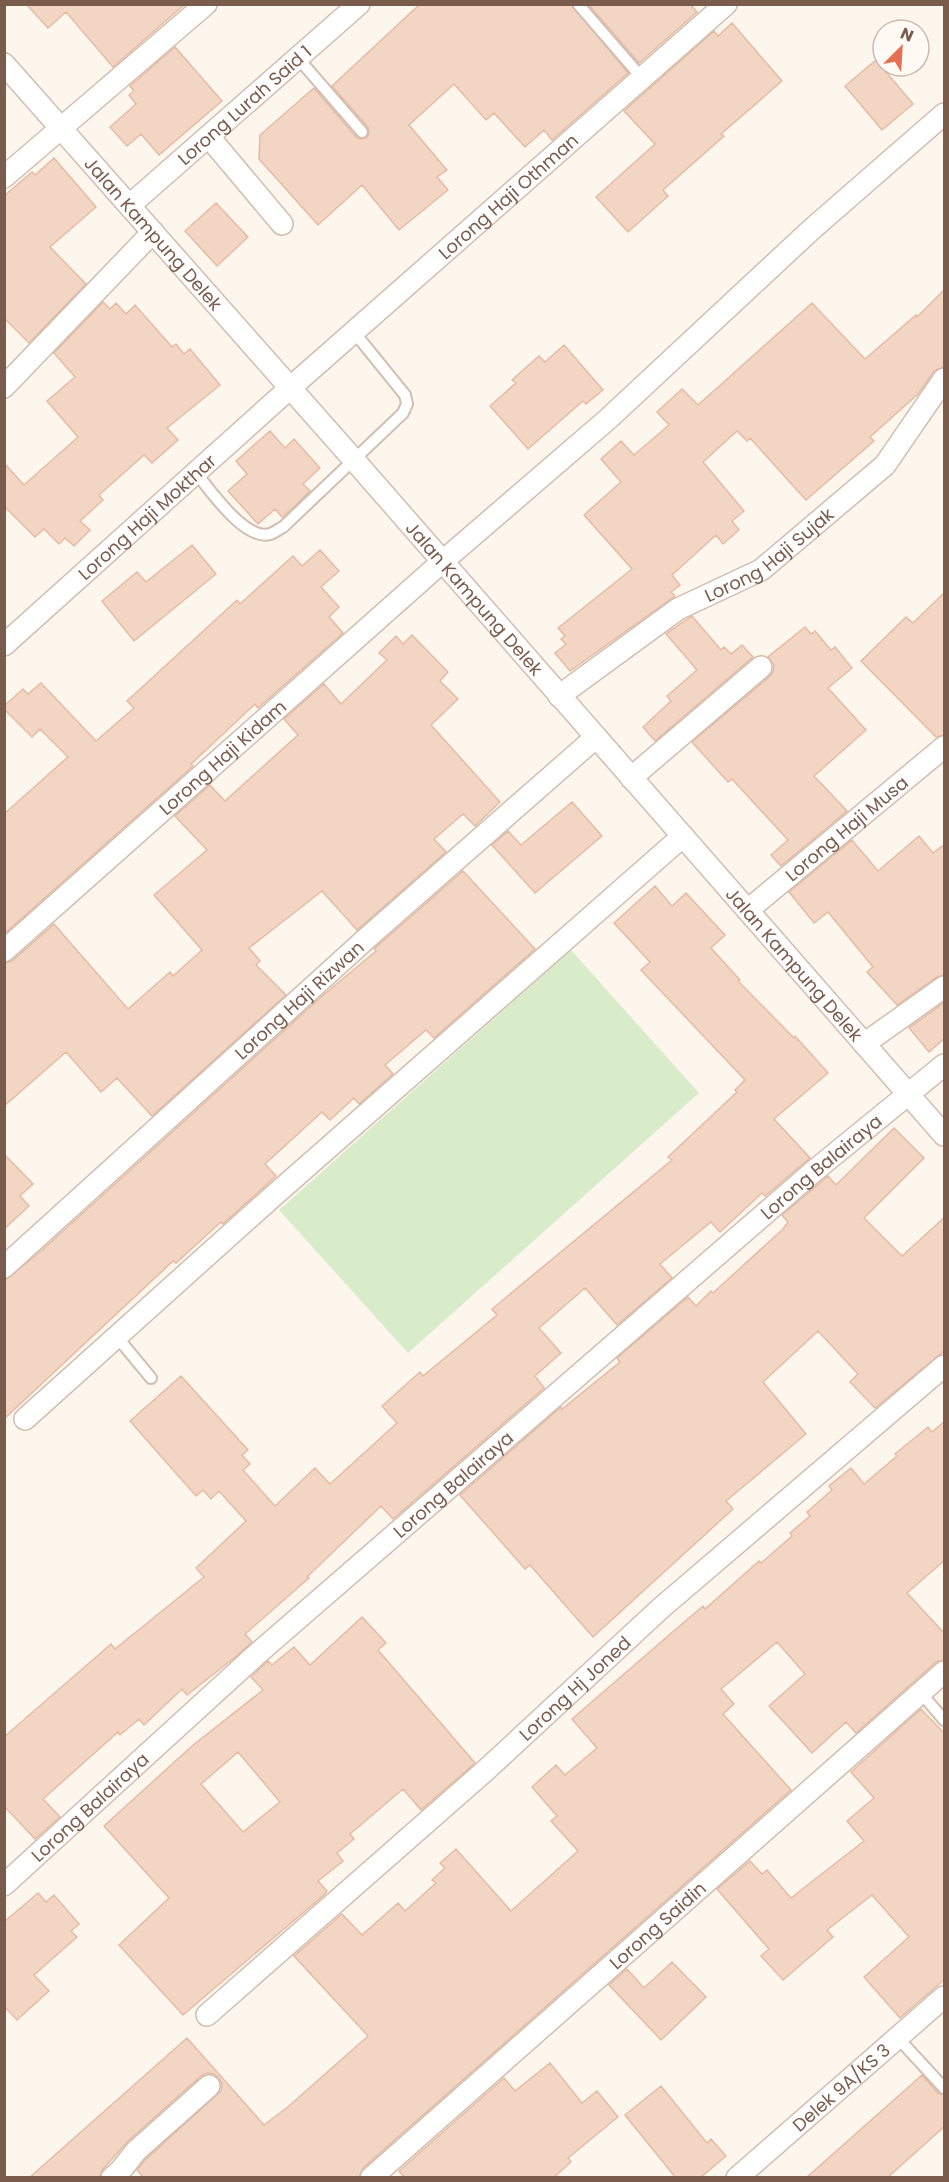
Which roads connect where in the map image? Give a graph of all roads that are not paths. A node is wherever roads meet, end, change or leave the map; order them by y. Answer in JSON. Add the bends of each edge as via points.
{"nodes":[{"id":1,"x":206,"y":4,"type":"edge"},
{"id":2,"x":359,"y":4,"type":"edge"},
{"id":3,"x":578,"y":4,"type":"edge"},
{"id":4,"x":726,"y":4,"type":"edge"},
{"id":5,"x":298,"y":58,"type":"junction"},
{"id":6,"x":4,"y":64,"type":"edge"},
{"id":7,"x":642,"y":78,"type":"junction"},
{"id":8,"x":945,"y":114,"type":"edge"},
{"id":9,"x":61,"y":128,"type":"junction"},
{"id":10,"x":363,"y":132,"type":"dead end"},
{"id":11,"x":209,"y":137,"type":"junction"},
{"id":12,"x":4,"y":177,"type":"edge"},
{"id":13,"x":130,"y":205,"type":"junction"},
{"id":14,"x":282,"y":224,"type":"dead end"},
{"id":15,"x":153,"y":232,"type":"junction"},
{"id":16,"x":354,"y":332,"type":"junction"},
{"id":17,"x":945,"y":379,"type":"edge"},
{"id":18,"x":4,"y":387,"type":"edge"},
{"id":19,"x":290,"y":388,"type":"junction"},
{"id":20,"x":354,"y":460,"type":"junction"},
{"id":21,"x":196,"y":473,"type":"junction"},
{"id":22,"x":442,"y":562,"type":"junction"},
{"id":23,"x":4,"y":645,"type":"edge"},
{"id":24,"x":760,"y":667,"type":"dead end"},
{"id":25,"x":559,"y":696,"type":"junction"},
{"id":26,"x":596,"y":738,"type":"junction"},
{"id":27,"x":945,"y":747,"type":"edge"},
{"id":28,"x":631,"y":778,"type":"junction"},
{"id":29,"x":683,"y":837,"type":"junction"},
{"id":30,"x":748,"y":910,"type":"junction"},
{"id":31,"x":4,"y":951,"type":"edge"},
{"id":32,"x":945,"y":987,"type":"edge"},
{"id":33,"x":864,"y":1044,"type":"junction"},
{"id":34,"x":945,"y":1065,"type":"edge"},
{"id":35,"x":908,"y":1094,"type":"junction"},
{"id":36,"x":945,"y":1135,"type":"edge"},
{"id":37,"x":4,"y":1267,"type":"edge"},
{"id":38,"x":117,"y":1337,"type":"junction"},
{"id":39,"x":945,"y":1366,"type":"edge"},
{"id":40,"x":151,"y":1378,"type":"dead end"},
{"id":41,"x":26,"y":1419,"type":"dead end"},
{"id":42,"x":945,"y":1672,"type":"edge"},
{"id":43,"x":921,"y":1693,"type":"junction"},
{"id":44,"x":945,"y":1720,"type":"edge"},
{"id":45,"x":4,"y":1885,"type":"edge"},
{"id":46,"x":945,"y":1997,"type":"edge"},
{"id":47,"x":207,"y":2014,"type":"dead end"},
{"id":48,"x":898,"y":2037,"type":"junction"},
{"id":49,"x":209,"y":2086,"type":"dead end"},
{"id":50,"x":945,"y":2088,"type":"edge"},
{"id":51,"x":120,"y":2175,"type":"edge"},
{"id":52,"x":371,"y":2178,"type":"edge"},
{"id":53,"x":737,"y":2178,"type":"edge"}],
"edges":[{"from":1,"to":9,"type":"street"},
{"from":2,"to":5,"type":"street","name":"Lorong Lurah Said 1"},
{"from":3,"to":7,"type":"lane"},
{"from":4,"to":7,"type":"street","name":"Lorong Haji Othman"},
{"from":5,"to":10,"type":"lane"},
{"from":5,"to":11,"type":"street","name":"Lorong Lurah Said 1"},
{"from":6,"to":9,"type":"street","name":"Jalan Kampung Delek"},
{"from":7,"to":16,"type":"street","name":"Lorong Haji Othman"},
{"from":8,"to":22,"type":"street","name":"Lorong Haji Kidam","via":[[812,230],[608,419]]},
{"from":9,"to":12,"type":"street"},
{"from":9,"to":13,"type":"street","name":"Jalan Kampung Delek"},
{"from":11,"to":13,"type":"street","name":"Lorong Lurah Said 1"},
{"from":11,"to":14,"type":"street"},
{"from":13,"to":15,"type":"street","name":"Jalan Kampung Delek"},
{"from":15,"to":18,"type":"street"},
{"from":15,"to":19,"type":"street","name":"Jalan Kampung Delek"},
{"from":16,"to":19,"type":"street","name":"Lorong Haji Othman"},
{"from":16,"to":20,"type":"lane","via":[[405,394],[407,404],[403,413]]},
{"from":17,"to":25,"type":"street","name":"Lorong Haji Sujak","via":[[885,465],[761,570],[678,609]]},
{"from":19,"to":20,"type":"street","name":"Jalan Kampung Delek"},
{"from":19,"to":21,"type":"street","name":"Lorong Haji Mokthar"},
{"from":20,"to":21,"type":"lane","via":[[283,527],[269,534],[254,533],[240,524]]},
{"from":20,"to":22,"type":"street","name":"Jalan Kampung Delek"},
{"from":21,"to":23,"type":"street","name":"Lorong Haji Mokthar"},
{"from":22,"to":25,"type":"street","name":"Jalan Kampung Delek"},
{"from":22,"to":31,"type":"street","name":"Lorong Haji Kidam"},
{"from":24,"to":28,"type":"street"},
{"from":25,"to":26,"type":"street","name":"Jalan Kampung Delek"},
{"from":26,"to":28,"type":"street","name":"Jalan Kampung Delek"},
{"from":26,"to":37,"type":"street","name":"Lorong Haji Rizwan","via":[[367,938]]},
{"from":27,"to":30,"type":"street","name":"Lorong Haji Musa"},
{"from":28,"to":29,"type":"street","name":"Jalan Kampung Delek"},
{"from":29,"to":30,"type":"street","name":"Jalan Kampung Delek"},
{"from":29,"to":38,"type":"street"},
{"from":30,"to":33,"type":"street","name":"Jalan Kampung Delek"},
{"from":32,"to":33,"type":"street"},
{"from":33,"to":35,"type":"street","name":"Jalan Kampung Delek"},
{"from":34,"to":35,"type":"street","name":"Lorong Balairaya"},
{"from":35,"to":36,"type":"street","name":"Jalan Kampung Delek"},
{"from":35,"to":45,"type":"street","name":"Lorong Balairaya","via":[[257,1654]]},
{"from":38,"to":40,"type":"lane"},
{"from":38,"to":41,"type":"street"},
{"from":39,"to":47,"type":"street","name":"Lorong Hj Joned","via":[[661,1608],[486,1770]]},
{"from":42,"to":43,"type":"street","name":"Lorong Saidin"},
{"from":43,"to":44,"type":"lane"},
{"from":43,"to":52,"type":"street","name":"Lorong Saidin"},
{"from":46,"to":48,"type":"street","name":"Delek 9A/KS 3"},
{"from":48,"to":50,"type":"lane"},
{"from":48,"to":53,"type":"street","name":"Delek 9A/KS 3"},
{"from":49,"to":51,"type":"street","via":[[136,2151]]}]}
